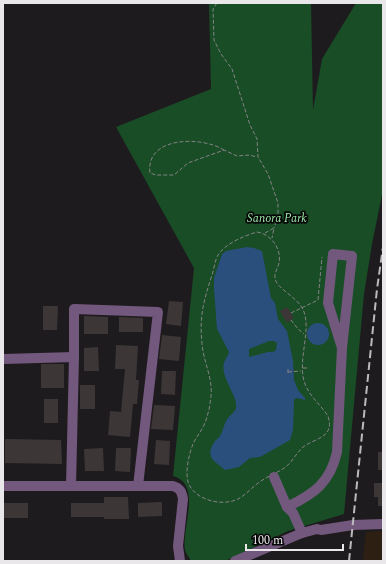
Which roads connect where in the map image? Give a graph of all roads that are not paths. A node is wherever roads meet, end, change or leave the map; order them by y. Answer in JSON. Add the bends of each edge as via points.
{"nodes":[{"id":1,"x":342,"y":348,"type":"junction"},
{"id":2,"x":74,"y":357,"type":"junction"},
{"id":3,"x":3,"y":359,"type":"edge"},
{"id":4,"x":274,"y":477,"type":"dead end"},
{"id":5,"x":3,"y":486,"type":"edge"},
{"id":6,"x":71,"y":486,"type":"junction"},
{"id":7,"x":138,"y":486,"type":"junction"},
{"id":8,"x":287,"y":507,"type":"junction"},
{"id":9,"x":383,"y":520,"type":"edge"},
{"id":10,"x":383,"y":524,"type":"edge"},
{"id":11,"x":317,"y":529,"type":"junction"},
{"id":12,"x":302,"y":533,"type":"junction"},
{"id":13,"x":180,"y":561,"type":"edge"},
{"id":14,"x":235,"y":561,"type":"edge"}],
"edges":[{"from":1,"to":1,"type":"street","via":[[328,303],[333,254],[352,256]]},
{"from":1,"to":8,"type":"street","via":[[335,460],[328,476],[318,488],[308,497]]},
{"from":2,"to":3,"type":"street"},
{"from":2,"to":6,"type":"street"},
{"from":2,"to":7,"type":"street","via":[[74,309],[158,312]]},
{"from":4,"to":8,"type":"street"},
{"from":5,"to":6,"type":"street"},
{"from":6,"to":7,"type":"street"},
{"from":7,"to":13,"type":"street","via":[[173,486],[181,492],[183,499],[178,546]]},
{"from":8,"to":12,"type":"street","via":[[293,513]]},
{"from":9,"to":11,"type":"street","via":[[354,520],[327,524]]},
{"from":10,"to":11,"type":"street","via":[[353,524]]},
{"from":11,"to":12,"type":"street"},
{"from":12,"to":14,"type":"street"}]}
